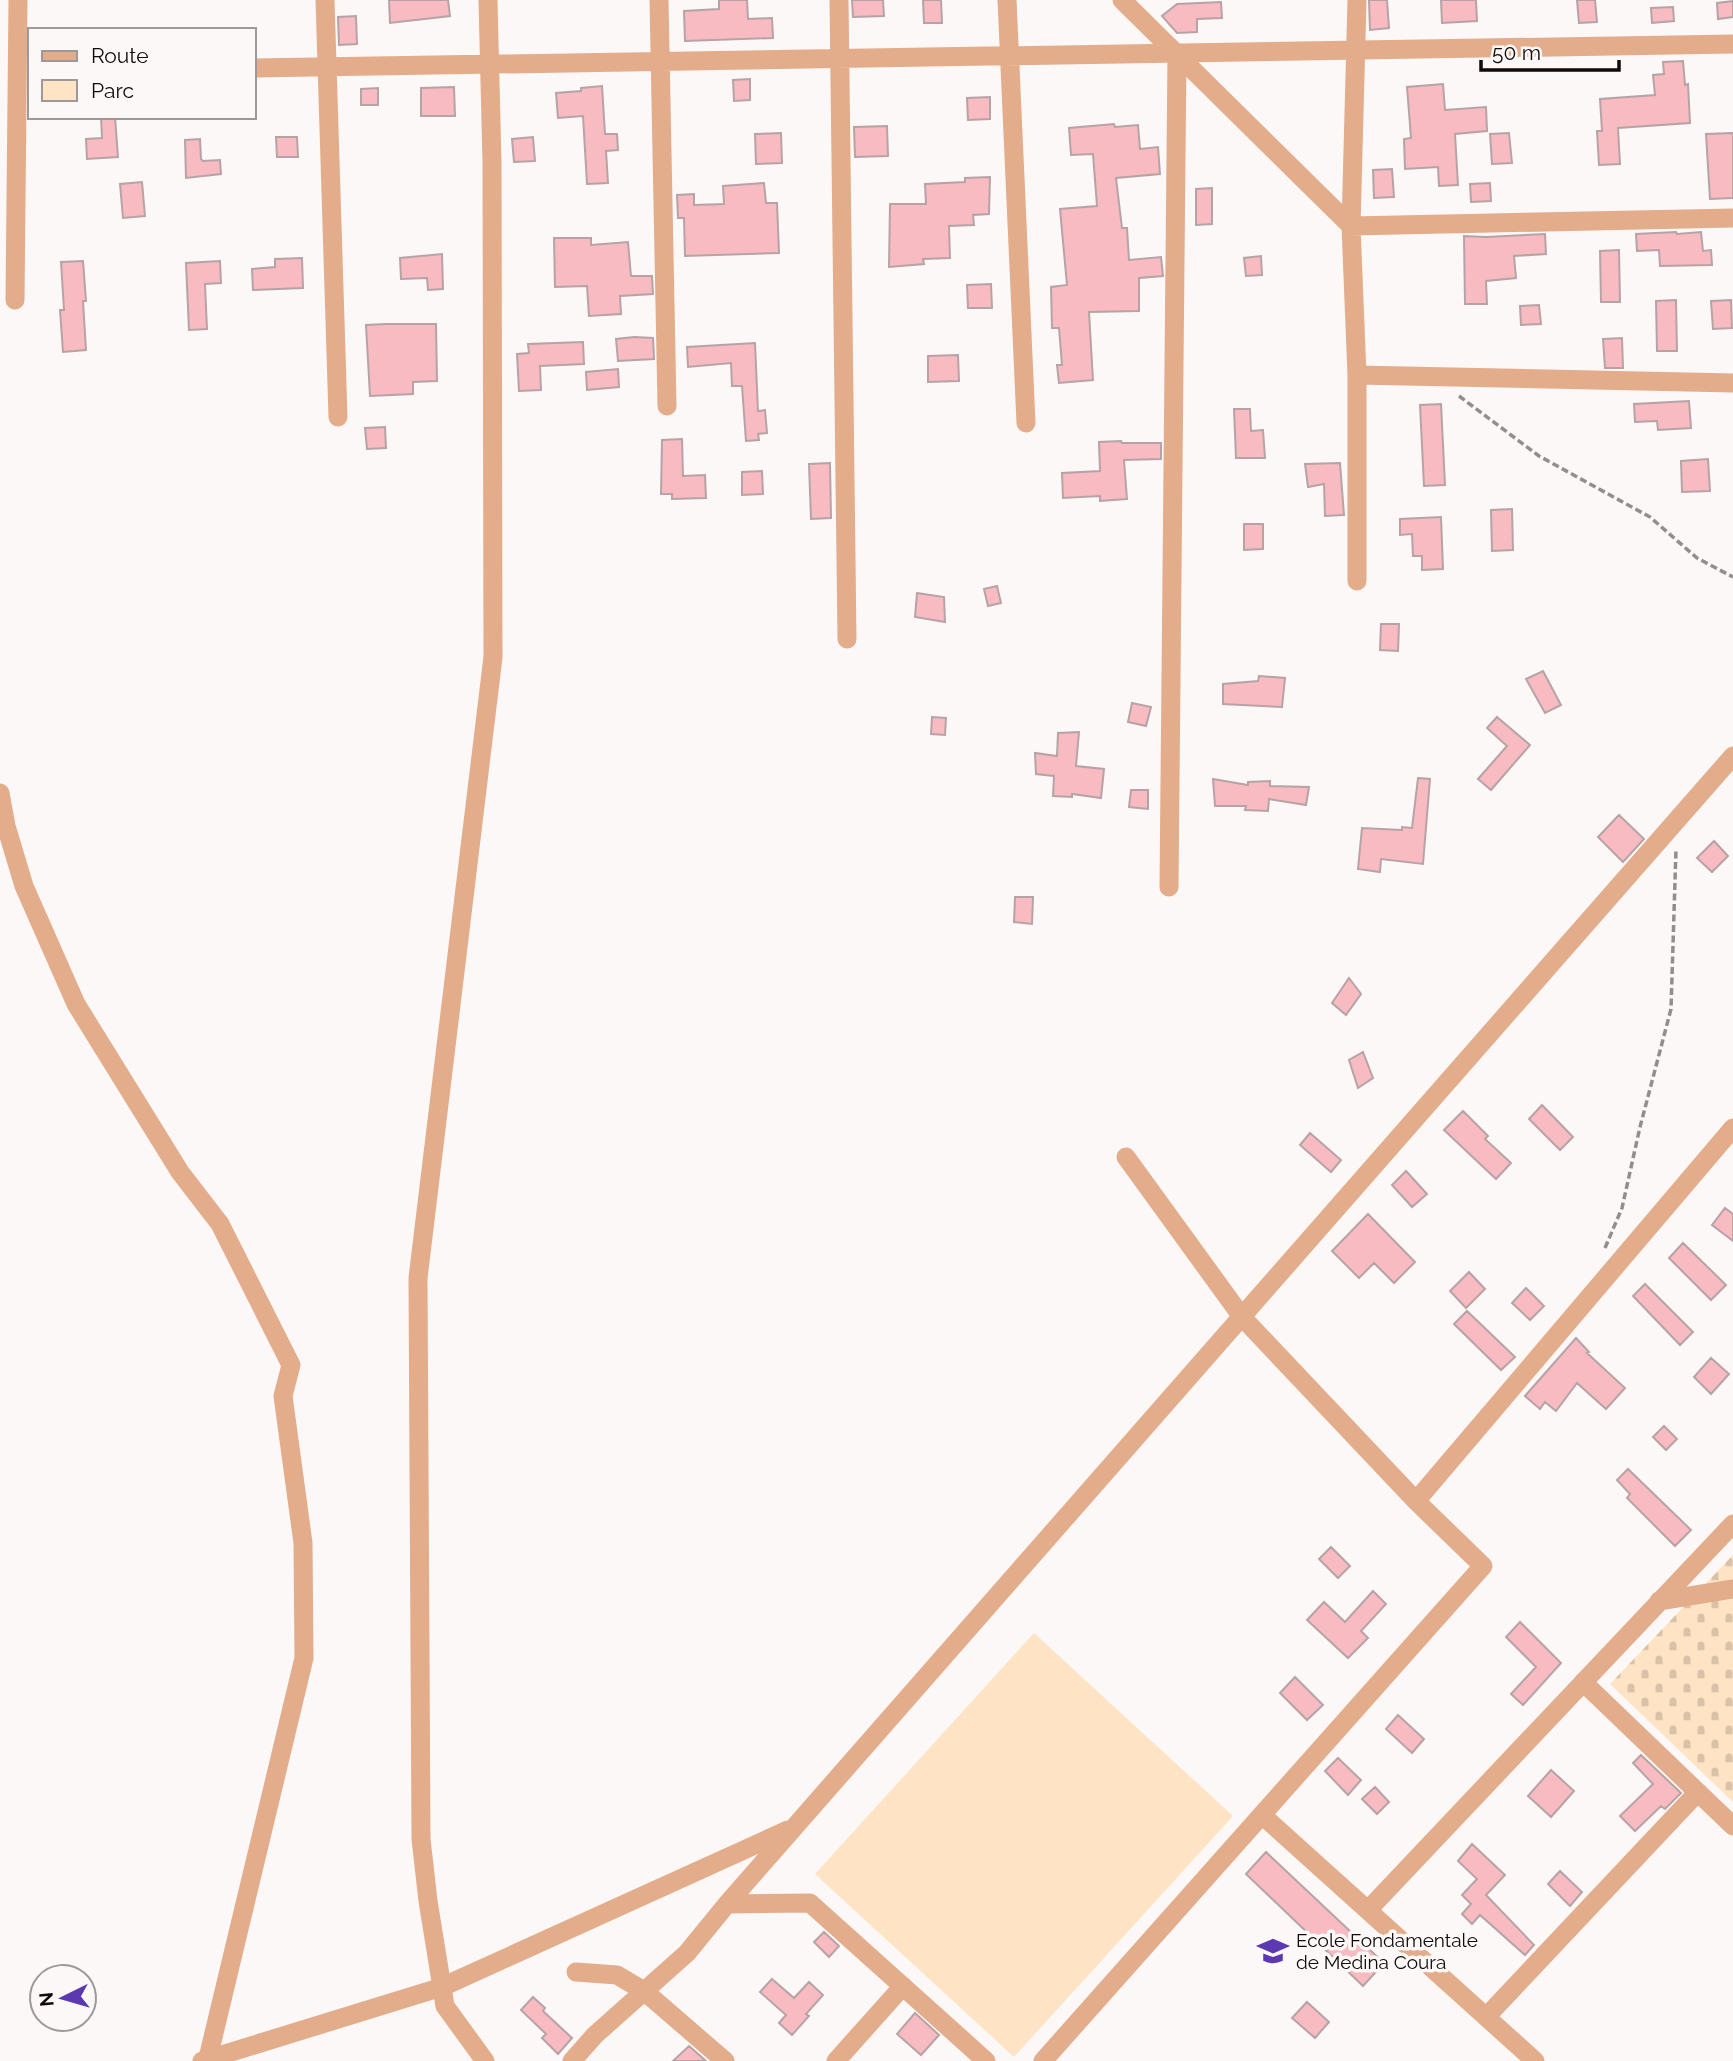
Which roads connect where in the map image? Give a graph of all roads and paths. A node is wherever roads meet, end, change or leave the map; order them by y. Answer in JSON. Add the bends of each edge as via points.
{"nodes":[{"id":1,"x":18,"y":0,"type":"edge"},
{"id":2,"x":325,"y":0,"type":"edge"},
{"id":3,"x":488,"y":0,"type":"edge"},
{"id":4,"x":659,"y":0,"type":"edge"},
{"id":5,"x":839,"y":0,"type":"edge"},
{"id":6,"x":1007,"y":0,"type":"edge"},
{"id":7,"x":1122,"y":0,"type":"edge"},
{"id":8,"x":1357,"y":0,"type":"edge"},
{"id":9,"x":1733,"y":44,"type":"edge"},
{"id":10,"x":1356,"y":50,"type":"junction"},
{"id":11,"x":1177,"y":53,"type":"junction"},
{"id":12,"x":1009,"y":56,"type":"junction"},
{"id":13,"x":840,"y":58,"type":"junction"},
{"id":14,"x":660,"y":62,"type":"junction"},
{"id":15,"x":489,"y":64,"type":"junction"},
{"id":16,"x":327,"y":67,"type":"junction"},
{"id":17,"x":256,"y":68,"type":"edge"},
{"id":18,"x":16,"y":72,"type":"edge"},
{"id":19,"x":1733,"y":219,"type":"edge"},
{"id":20,"x":1351,"y":226,"type":"junction"},
{"id":21,"x":15,"y":300,"type":"dead end"},
{"id":22,"x":1357,"y":375,"type":"junction"},
{"id":23,"x":1434,"y":377,"type":"junction"},
{"id":24,"x":1733,"y":383,"type":"edge"},
{"id":25,"x":667,"y":406,"type":"dead end"},
{"id":26,"x":338,"y":417,"type":"dead end"},
{"id":27,"x":1026,"y":424,"type":"dead end"},
{"id":28,"x":1733,"y":577,"type":"edge"},
{"id":29,"x":1357,"y":581,"type":"dead end"},
{"id":30,"x":847,"y":639,"type":"dead end"},
{"id":31,"x":1733,"y":756,"type":"edge"},
{"id":32,"x":0,"y":793,"type":"edge"},
{"id":33,"x":1676,"y":821,"type":"junction"},
{"id":34,"x":1169,"y":887,"type":"dead end"},
{"id":35,"x":1733,"y":1128,"type":"edge"},
{"id":36,"x":1126,"y":1157,"type":"dead end"},
{"id":37,"x":1600,"y":1259,"type":"dead end"},
{"id":38,"x":1242,"y":1317,"type":"junction"},
{"id":39,"x":1416,"y":1501,"type":"junction"},
{"id":40,"x":1733,"y":1524,"type":"edge"},
{"id":41,"x":1733,"y":1589,"type":"edge"},
{"id":42,"x":1659,"y":1601,"type":"junction"},
{"id":43,"x":1583,"y":1682,"type":"junction"},
{"id":44,"x":1698,"y":1792,"type":"junction"},
{"id":45,"x":1262,"y":1815,"type":"junction"},
{"id":46,"x":796,"y":1826,"type":"junction"},
{"id":47,"x":1733,"y":1826,"type":"edge"},
{"id":48,"x":727,"y":1904,"type":"junction"},
{"id":49,"x":1368,"y":1910,"type":"junction"},
{"id":50,"x":576,"y":1972,"type":"dead end"},
{"id":51,"x":903,"y":1986,"type":"junction"},
{"id":52,"x":442,"y":1987,"type":"junction"},
{"id":53,"x":644,"y":1991,"type":"junction"},
{"id":54,"x":1486,"y":2017,"type":"junction"},
{"id":55,"x":208,"y":2060,"type":"edge"},
{"id":56,"x":485,"y":2061,"type":"edge"},
{"id":57,"x":572,"y":2061,"type":"edge"},
{"id":58,"x":725,"y":2061,"type":"edge"},
{"id":59,"x":836,"y":2061,"type":"edge"},
{"id":60,"x":986,"y":2061,"type":"edge"},
{"id":61,"x":1044,"y":2061,"type":"edge"},
{"id":62,"x":1535,"y":2061,"type":"edge"}],
"edges":[{"from":1,"to":18,"type":"street"},
{"from":2,"to":16,"type":"street"},
{"from":3,"to":15,"type":"street"},
{"from":4,"to":14,"type":"street"},
{"from":5,"to":13,"type":"street"},
{"from":6,"to":12,"type":"street"},
{"from":7,"to":11,"type":"street"},
{"from":8,"to":10,"type":"street"},
{"from":9,"to":10,"type":"street"},
{"from":10,"to":11,"type":"street"},
{"from":10,"to":20,"type":"street"},
{"from":11,"to":12,"type":"street"},
{"from":11,"to":20,"type":"street"},
{"from":11,"to":34,"type":"street"},
{"from":12,"to":13,"type":"street"},
{"from":12,"to":27,"type":"street"},
{"from":13,"to":14,"type":"street"},
{"from":13,"to":30,"type":"street"},
{"from":14,"to":15,"type":"street"},
{"from":14,"to":25,"type":"street"},
{"from":15,"to":16,"type":"street"},
{"from":15,"to":52,"type":"street","via":[[494,657],[418,1278],[421,1839]]},
{"from":16,"to":17,"type":"street"},
{"from":16,"to":26,"type":"street"},
{"from":18,"to":21,"type":"street"},
{"from":19,"to":20,"type":"street"},
{"from":20,"to":22,"type":"street"},
{"from":22,"to":23,"type":"street"},
{"from":22,"to":29,"type":"street"},
{"from":23,"to":24,"type":"street"},
{"from":23,"to":28,"type":"path","via":[[1539,456],[1650,517],[1697,558]]},
{"from":31,"to":33,"type":"street"},
{"from":32,"to":55,"type":"street","via":[[24,886],[76,1004],[180,1172],[220,1224],[291,1364],[283,1396],[303,1542],[304,1658]]},
{"from":33,"to":37,"type":"path","via":[[1671,1009],[1622,1208]]},
{"from":33,"to":38,"type":"street"},
{"from":35,"to":39,"type":"street"},
{"from":36,"to":38,"type":"street"},
{"from":38,"to":39,"type":"street"},
{"from":38,"to":46,"type":"street"},
{"from":39,"to":45,"type":"street","via":[[1483,1566]]},
{"from":40,"to":42,"type":"street"},
{"from":41,"to":42,"type":"street"},
{"from":42,"to":43,"type":"street"},
{"from":43,"to":44,"type":"street"},
{"from":43,"to":49,"type":"street"},
{"from":44,"to":47,"type":"street"},
{"from":44,"to":54,"type":"street"},
{"from":45,"to":49,"type":"street"},
{"from":45,"to":61,"type":"street"},
{"from":46,"to":48,"type":"street"},
{"from":46,"to":52,"type":"street"},
{"from":48,"to":51,"type":"street","via":[[810,1903]]},
{"from":48,"to":53,"type":"street","via":[[687,1953]]},
{"from":49,"to":54,"type":"street"},
{"from":50,"to":53,"type":"street","via":[[617,1975]]},
{"from":51,"to":59,"type":"street"},
{"from":51,"to":60,"type":"street"},
{"from":52,"to":55,"type":"street"},
{"from":52,"to":56,"type":"street","via":[[445,2006]]},
{"from":53,"to":57,"type":"street"},
{"from":53,"to":58,"type":"street"},
{"from":54,"to":62,"type":"street"}]}
